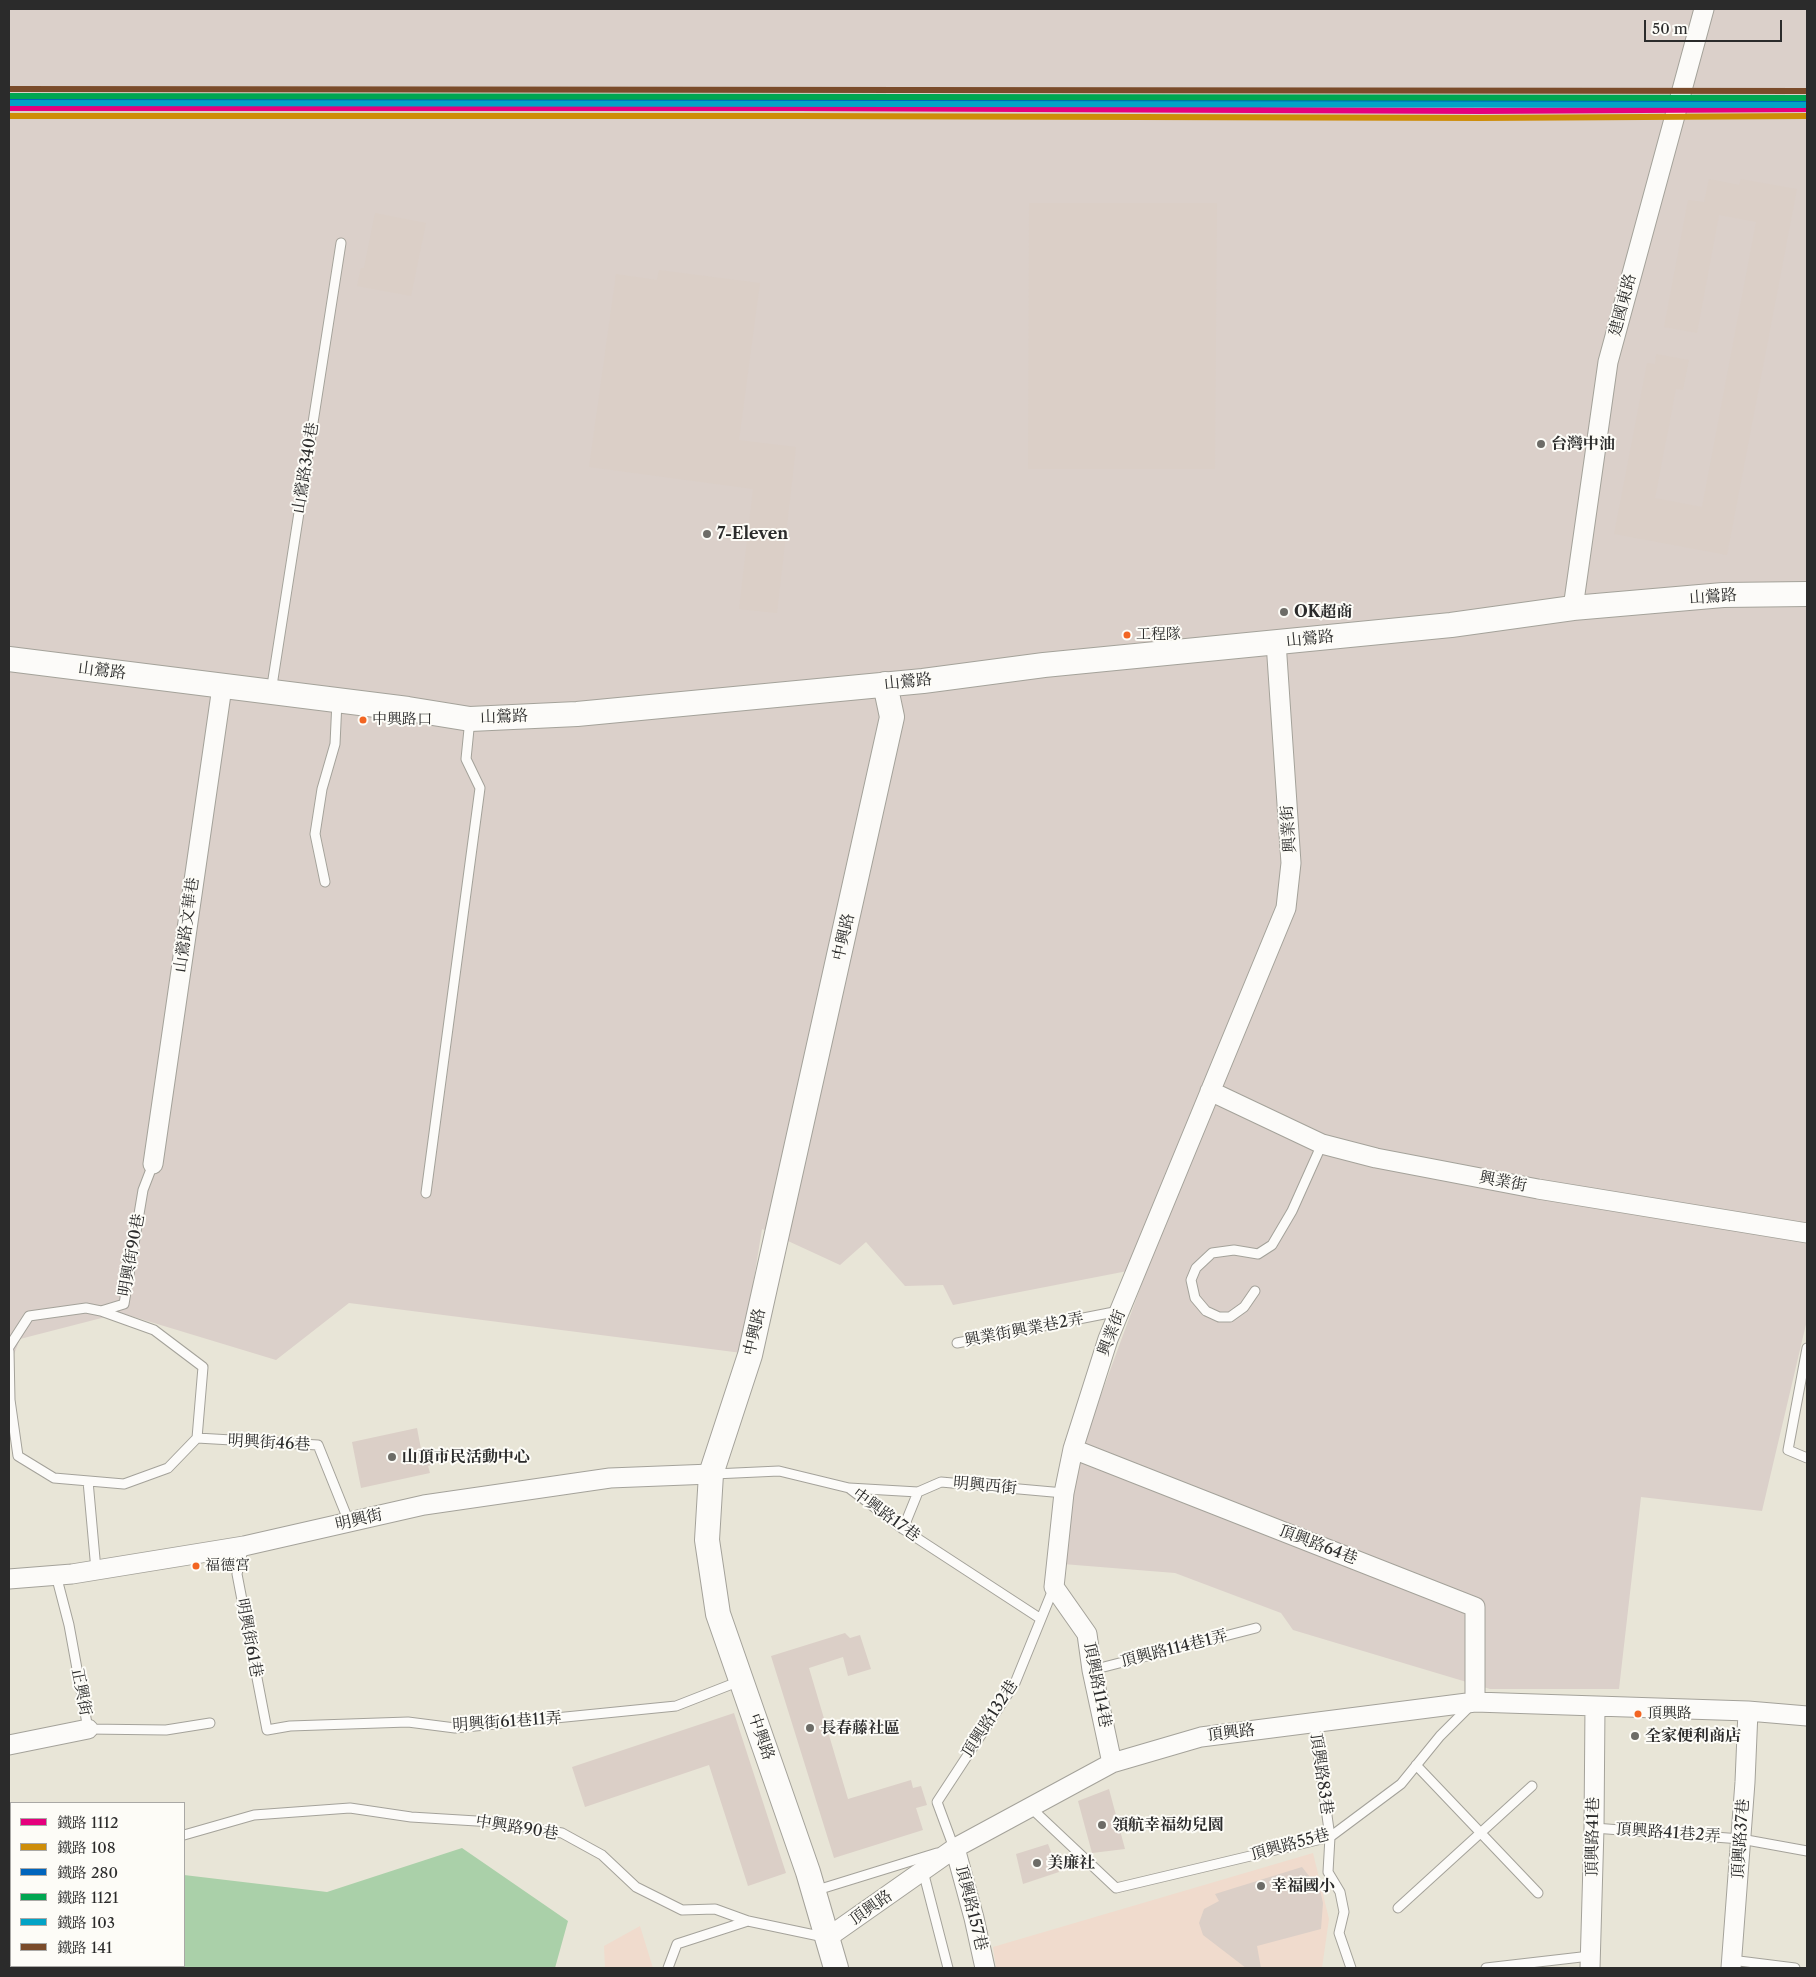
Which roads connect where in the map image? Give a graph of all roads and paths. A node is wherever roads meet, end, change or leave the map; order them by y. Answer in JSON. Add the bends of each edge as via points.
{"nodes":[{"id":1,"x":1704,"y":9,"type":"edge"},
{"id":2,"x":341,"y":243,"type":"dead end"},
{"id":3,"x":1807,"y":594,"type":"edge"},
{"id":4,"x":1573,"y":608,"type":"junction"},
{"id":5,"x":1276,"y":642,"type":"junction"},
{"id":6,"x":9,"y":659,"type":"edge"},
{"id":7,"x":885,"y":684,"type":"junction"},
{"id":8,"x":222,"y":687,"type":"junction"},
{"id":9,"x":271,"y":692,"type":"junction"},
{"id":10,"x":337,"y":700,"type":"junction"},
{"id":11,"x":470,"y":719,"type":"junction"},
{"id":12,"x":325,"y":882,"type":"dead end"},
{"id":13,"x":1210,"y":1091,"type":"junction"},
{"id":14,"x":1322,"y":1144,"type":"junction"},
{"id":15,"x":153,"y":1164,"type":"joint"},
{"id":16,"x":426,"y":1194,"type":"dead end"},
{"id":17,"x":1807,"y":1233,"type":"edge"},
{"id":18,"x":1255,"y":1291,"type":"dead end"},
{"id":19,"x":1122,"y":1310,"type":"junction"},
{"id":20,"x":101,"y":1311,"type":"junction"},
{"id":21,"x":957,"y":1343,"type":"dead end"},
{"id":22,"x":1807,"y":1348,"type":"edge"},
{"id":23,"x":9,"y":1349,"type":"edge"},
{"id":24,"x":197,"y":1438,"type":"junction"},
{"id":25,"x":1072,"y":1448,"type":"junction"},
{"id":26,"x":1807,"y":1458,"type":"edge"},
{"id":27,"x":711,"y":1474,"type":"junction"},
{"id":28,"x":88,"y":1481,"type":"junction"},
{"id":29,"x":849,"y":1488,"type":"junction"},
{"id":30,"x":918,"y":1492,"type":"junction"},
{"id":31,"x":1064,"y":1493,"type":"junction"},
{"id":32,"x":349,"y":1522,"type":"junction"},
{"id":33,"x":903,"y":1529,"type":"junction"},
{"id":34,"x":244,"y":1546,"type":"junction"},
{"id":35,"x":96,"y":1570,"type":"junction"},
{"id":36,"x":56,"y":1576,"type":"junction"},
{"id":37,"x":9,"y":1579,"type":"edge"},
{"id":38,"x":1054,"y":1586,"type":"junction"},
{"id":39,"x":1041,"y":1619,"type":"junction"},
{"id":40,"x":1256,"y":1628,"type":"dead end"},
{"id":41,"x":1092,"y":1670,"type":"junction"},
{"id":42,"x":741,"y":1680,"type":"junction"},
{"id":43,"x":1475,"y":1702,"type":"junction"},
{"id":44,"x":1595,"y":1706,"type":"junction"},
{"id":45,"x":1748,"y":1710,"type":"junction"},
{"id":46,"x":1807,"y":1716,"type":"edge"},
{"id":47,"x":210,"y":1723,"type":"dead end"},
{"id":48,"x":1314,"y":1723,"type":"junction"},
{"id":49,"x":88,"y":1729,"type":"junction"},
{"id":50,"x":267,"y":1730,"type":"joint"},
{"id":51,"x":9,"y":1745,"type":"edge"},
{"id":52,"x":1112,"y":1763,"type":"junction"},
{"id":53,"x":1416,"y":1766,"type":"junction"},
{"id":54,"x":1532,"y":1786,"type":"dead end"},
{"id":55,"x":1030,"y":1807,"type":"junction"},
{"id":56,"x":1594,"y":1828,"type":"junction"},
{"id":57,"x":1480,"y":1833,"type":"junction"},
{"id":58,"x":185,"y":1835,"type":"edge"},
{"id":59,"x":1330,"y":1837,"type":"junction"},
{"id":60,"x":1741,"y":1839,"type":"junction"},
{"id":61,"x":955,"y":1848,"type":"junction"},
{"id":62,"x":1807,"y":1851,"type":"edge"},
{"id":63,"x":923,"y":1871,"type":"junction"},
{"id":64,"x":814,"y":1891,"type":"junction"},
{"id":65,"x":1538,"y":1893,"type":"dead end"},
{"id":66,"x":1398,"y":1908,"type":"dead end"},
{"id":67,"x":748,"y":1921,"type":"junction"},
{"id":68,"x":827,"y":1938,"type":"junction"},
{"id":69,"x":1590,"y":1962,"type":"edge"},
{"id":70,"x":1731,"y":1964,"type":"edge"},
{"id":71,"x":668,"y":1968,"type":"edge"},
{"id":72,"x":836,"y":1968,"type":"edge"},
{"id":73,"x":948,"y":1968,"type":"edge"},
{"id":74,"x":985,"y":1968,"type":"edge"},
{"id":75,"x":1352,"y":1968,"type":"edge"},
{"id":76,"x":1486,"y":1968,"type":"edge"},
{"id":77,"x":1795,"y":1968,"type":"edge"}],
"edges":[{"from":1,"to":4,"type":"street","name":"建國東路","via":[[1608,362]]},
{"from":2,"to":9,"type":"lane","name":"山鶯路340巷"},
{"from":3,"to":4,"type":"street","name":"山鶯路","via":[[1723,595]]},
{"from":4,"to":5,"type":"street","name":"山鶯路","via":[[1451,625]]},
{"from":5,"to":7,"type":"street","name":"山鶯路"},
{"from":5,"to":13,"type":"street","name":"興業街","via":[[1291,863],[1286,908]]},
{"from":6,"to":8,"type":"street","name":"山鶯路"},
{"from":7,"to":11,"type":"street","name":"山鶯路","via":[[577,714]]},
{"from":7,"to":27,"type":"street","name":"中興路","via":[[892,718],[865,844],[750,1355]]},
{"from":8,"to":9,"type":"street","name":"山鶯路"},
{"from":8,"to":15,"type":"street","name":"山鶯路文華巷"},
{"from":9,"to":10,"type":"street","name":"山鶯路"},
{"from":10,"to":11,"type":"street","name":"山鶯路"},
{"from":10,"to":12,"type":"lane","via":[[335,744],[322,789],[315,834]]},
{"from":11,"to":16,"type":"lane","via":[[466,759],[480,788]]},
{"from":13,"to":14,"type":"street","name":"興業街"},
{"from":13,"to":19,"type":"street","name":"興業街"},
{"from":14,"to":17,"type":"street","name":"興業街","via":[[1376,1158],[1538,1189]]},
{"from":14,"to":18,"type":"lane","via":[[1292,1211],[1272,1245],[1258,1254],[1234,1250],[1212,1253],[1196,1268],[1191,1280],[1195,1298],[1206,1311],[1219,1317],[1230,1317],[1244,1307]]},
{"from":15,"to":20,"type":"lane","name":"明興街90巷","via":[[143,1190],[124,1304]]},
{"from":19,"to":21,"type":"lane","name":"興業街興業巷2弄"},
{"from":19,"to":25,"type":"street","name":"興業街","via":[[1108,1340]]},
{"from":20,"to":23,"type":"lane","name":"明興街90巷","via":[[86,1308],[30,1316]]},
{"from":20,"to":24,"type":"lane","via":[[154,1330],[203,1367]]},
{"from":22,"to":26,"type":"lane","via":[[1788,1450]]},
{"from":23,"to":28,"type":"lane","name":"明興街90巷","via":[[10,1400],[18,1456],[54,1478]]},
{"from":24,"to":28,"type":"lane","name":"明興街90巷","via":[[168,1468],[124,1484]]},
{"from":24,"to":32,"type":"lane","name":"明興街46巷","via":[[318,1446]]},
{"from":25,"to":31,"type":"street","name":"興業街"},
{"from":25,"to":43,"type":"street","name":"頂興路64巷","via":[[1475,1607]]},
{"from":27,"to":29,"type":"lane","name":"中興路17巷","via":[[779,1471]]},
{"from":27,"to":32,"type":"street","name":"明興街","via":[[610,1478],[424,1505]]},
{"from":27,"to":42,"type":"street","name":"中興路","via":[[707,1540],[718,1614]]},
{"from":28,"to":35,"type":"lane"},
{"from":29,"to":30,"type":"lane"},
{"from":29,"to":33,"type":"lane","name":"中興路17巷"},
{"from":30,"to":31,"type":"lane","name":"明興西街","via":[[941,1482]]},
{"from":30,"to":33,"type":"lane"},
{"from":31,"to":38,"type":"street","name":"興業街"},
{"from":32,"to":34,"type":"street","name":"明興街"},
{"from":33,"to":39,"type":"lane","name":"中興路17巷"},
{"from":34,"to":35,"type":"street","name":"明興街"},
{"from":34,"to":50,"type":"lane","name":"明興街61巷","via":[[237,1574]]},
{"from":35,"to":36,"type":"street","name":"明興街"},
{"from":36,"to":37,"type":"street","name":"明興街"},
{"from":36,"to":49,"type":"lane","name":"正興街","via":[[69,1625]]},
{"from":38,"to":39,"type":"lane","name":"頂興路132巷"},
{"from":38,"to":41,"type":"street","name":"頂興路114巷","via":[[1087,1634]]},
{"from":39,"to":61,"type":"lane","name":"頂興路132巷","via":[[1015,1683],[937,1802]]},
{"from":40,"to":41,"type":"lane","name":"頂興路114巷1弄"},
{"from":41,"to":52,"type":"street","name":"頂興路114巷"},
{"from":42,"to":50,"type":"lane","name":"明興街61巷11弄","via":[[676,1706],[455,1728],[408,1722],[290,1726]]},
{"from":42,"to":64,"type":"street","name":"中興路"},
{"from":43,"to":44,"type":"street","name":"頂興路"},
{"from":43,"to":48,"type":"street","name":"頂興路"},
{"from":43,"to":53,"type":"lane","name":"頂興路55巷","via":[[1440,1736]]},
{"from":44,"to":45,"type":"street","name":"頂興路"},
{"from":44,"to":56,"type":"street","name":"頂興路41巷"},
{"from":45,"to":46,"type":"street","name":"頂興路"},
{"from":45,"to":60,"type":"street","name":"頂興路37巷"},
{"from":47,"to":49,"type":"lane","via":[[166,1730]]},
{"from":48,"to":52,"type":"street","name":"頂興路","via":[[1201,1737]]},
{"from":48,"to":59,"type":"lane","name":"頂興路83巷"},
{"from":49,"to":51,"type":"street","name":"正興街"},
{"from":52,"to":55,"type":"street","name":"頂興路"},
{"from":53,"to":57,"type":"lane"},
{"from":53,"to":59,"type":"lane","name":"頂興路55巷","via":[[1401,1784]]},
{"from":54,"to":57,"type":"lane"},
{"from":55,"to":59,"type":"lane","name":"頂興路55巷","via":[[1116,1888]]},
{"from":55,"to":61,"type":"street","name":"頂興路"},
{"from":56,"to":60,"type":"lane","name":"頂興路41巷2弄"},
{"from":56,"to":69,"type":"street","name":"頂興路41巷"},
{"from":57,"to":65,"type":"lane"},
{"from":57,"to":66,"type":"lane"},
{"from":58,"to":67,"type":"lane","name":"中興路90巷","via":[[254,1815],[350,1808],[411,1817],[493,1822],[562,1833],[602,1855],[636,1887],[682,1910],[715,1909]]},
{"from":59,"to":75,"type":"lane","name":"頂興路83巷","via":[[1328,1872],[1340,1892],[1344,1912],[1339,1933]]},
{"from":60,"to":62,"type":"lane","name":"頂興路41巷2弄"},
{"from":60,"to":70,"type":"street","name":"頂興路37巷"},
{"from":61,"to":63,"type":"street","name":"頂興路"},
{"from":61,"to":64,"type":"lane"},
{"from":61,"to":74,"type":"street","name":"頂興路157巷"},
{"from":63,"to":68,"type":"street","name":"頂興路"},
{"from":63,"to":73,"type":"lane"},
{"from":64,"to":68,"type":"street","name":"中興路"},
{"from":67,"to":68,"type":"lane","name":"中興路90巷"},
{"from":67,"to":71,"type":"lane","via":[[677,1944]]},
{"from":68,"to":72,"type":"street","name":"中興路"},
{"from":69,"to":76,"type":"lane"},
{"from":70,"to":77,"type":"lane"}]}
